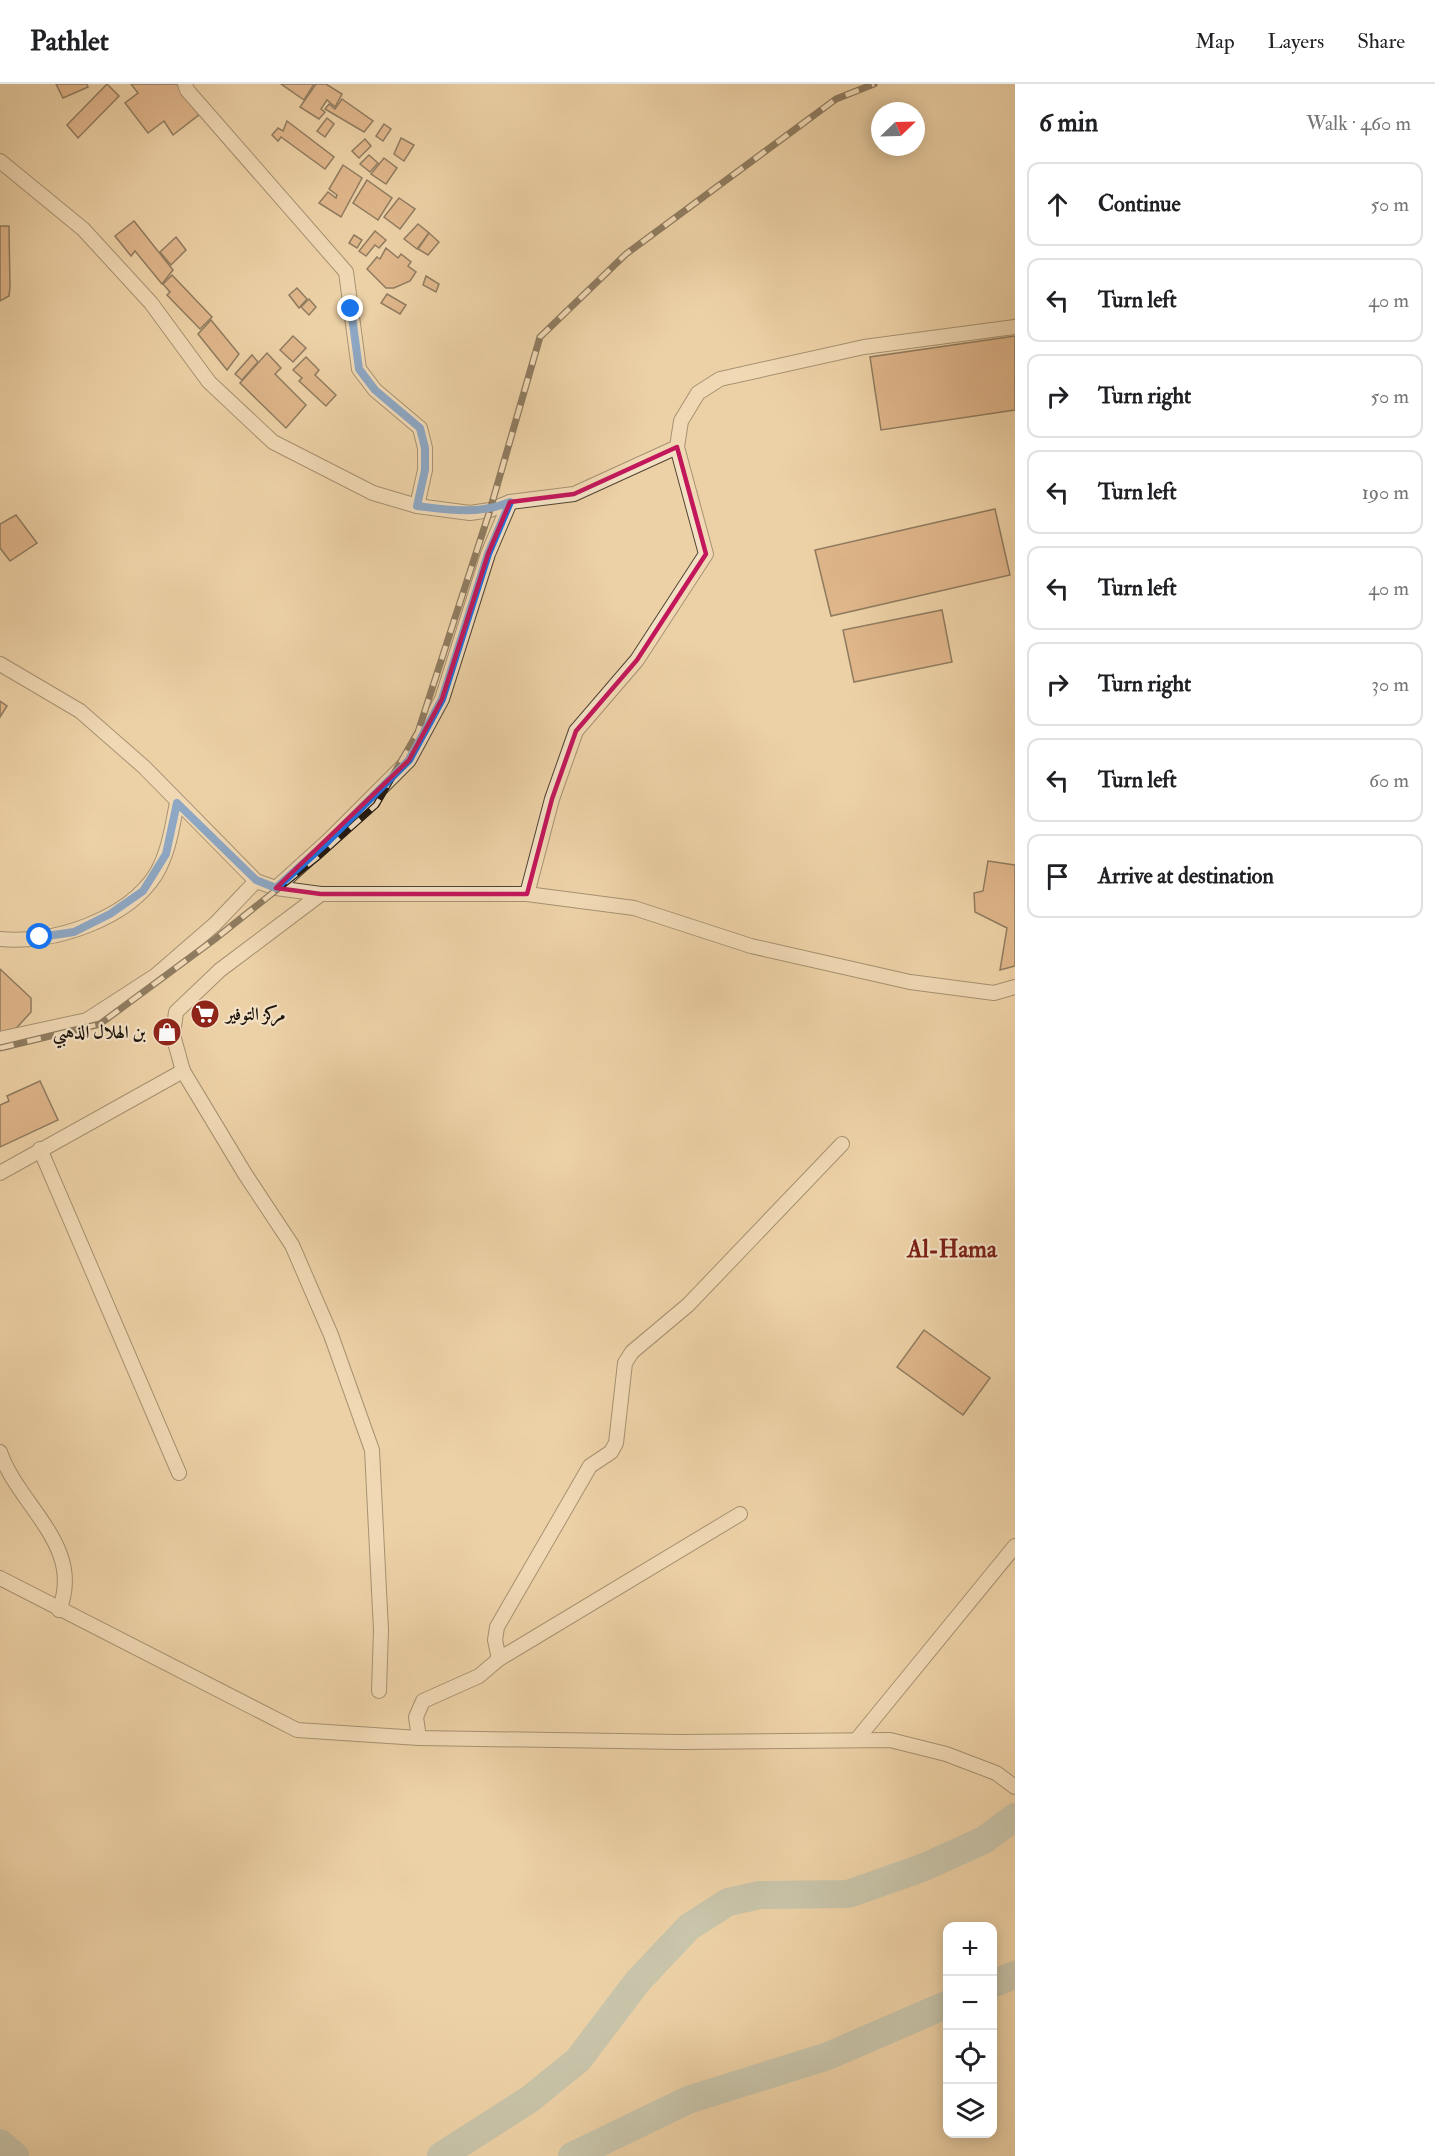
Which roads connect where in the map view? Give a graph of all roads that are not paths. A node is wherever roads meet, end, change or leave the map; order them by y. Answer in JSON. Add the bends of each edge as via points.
{"nodes":[{"id":1,"x":185,"y":84,"type":"edge"},
{"id":2,"x":0,"y":161,"type":"edge"},
{"id":3,"x":1015,"y":327,"type":"edge"},
{"id":4,"x":677,"y":447,"type":"junction"},
{"id":5,"x":510,"y":502,"type":"junction"},
{"id":6,"x":417,"y":506,"type":"junction"},
{"id":7,"x":0,"y":664,"type":"edge"},
{"id":8,"x":177,"y":803,"type":"junction"},
{"id":9,"x":256,"y":880,"type":"junction"},
{"id":10,"x":276,"y":888,"type":"junction"},
{"id":11,"x":321,"y":894,"type":"junction"},
{"id":12,"x":527,"y":894,"type":"junction"},
{"id":13,"x":0,"y":939,"type":"edge"},
{"id":14,"x":1015,"y":987,"type":"edge"},
{"id":15,"x":0,"y":1039,"type":"edge"},
{"id":16,"x":183,"y":1071,"type":"junction"},
{"id":17,"x":842,"y":1144,"type":"dead end"},
{"id":18,"x":40,"y":1149,"type":"junction"},
{"id":19,"x":0,"y":1173,"type":"edge"},
{"id":20,"x":0,"y":1452,"type":"edge"},
{"id":21,"x":178,"y":1473,"type":"dead end"},
{"id":22,"x":740,"y":1514,"type":"dead end"},
{"id":23,"x":1015,"y":1546,"type":"edge"},
{"id":24,"x":0,"y":1578,"type":"edge"},
{"id":25,"x":59,"y":1610,"type":"junction"},
{"id":26,"x":500,"y":1659,"type":"junction"},
{"id":27,"x":379,"y":1691,"type":"dead end"},
{"id":28,"x":418,"y":1738,"type":"junction"},
{"id":29,"x":858,"y":1738,"type":"junction"},
{"id":30,"x":1015,"y":1787,"type":"edge"}],
"edges":[{"from":1,"to":6,"type":"street","via":[[346,272],[359,369],[375,390],[420,428],[425,470]]},
{"from":2,"to":6,"type":"street","via":[[83,229],[151,303],[209,382],[273,442],[373,493]]},
{"from":3,"to":4,"type":"street","via":[[864,347],[720,379],[698,393],[681,421]]},
{"from":4,"to":5,"type":"street","via":[[574,494]]},
{"from":4,"to":12,"type":"street","via":[[706,554],[637,660],[576,731],[552,799]]},
{"from":5,"to":6,"type":"street","via":[[470,513]]},
{"from":5,"to":10,"type":"street","via":[[488,554],[442,699],[409,760]]},
{"from":7,"to":8,"type":"street","via":[[80,711],[144,767]]},
{"from":8,"to":9,"type":"street"},
{"from":8,"to":13,"type":"street","via":[[166,854],[143,891],[74,932]]},
{"from":9,"to":10,"type":"street"},
{"from":9,"to":15,"type":"street","via":[[215,924],[155,976],[87,1020]]},
{"from":10,"to":11,"type":"street"},
{"from":11,"to":12,"type":"street"},
{"from":11,"to":16,"type":"street","via":[[220,970],[176,1012],[173,1035]]},
{"from":12,"to":14,"type":"street","via":[[634,908],[751,946],[910,982],[994,993]]},
{"from":16,"to":18,"type":"street"},
{"from":16,"to":27,"type":"street","via":[[292,1245],[331,1335],[372,1450],[381,1630]]},
{"from":17,"to":26,"type":"street","via":[[688,1305],[632,1352],[626,1363],[616,1443],[611,1452],[590,1466],[497,1627],[495,1640]]},
{"from":18,"to":19,"type":"street"},
{"from":18,"to":21,"type":"street"},
{"from":20,"to":25,"type":"street","via":[[64,1562],[66,1591]]},
{"from":22,"to":26,"type":"street"},
{"from":23,"to":29,"type":"street"},
{"from":24,"to":25,"type":"street"},
{"from":25,"to":28,"type":"street","via":[[297,1730]]},
{"from":26,"to":28,"type":"street","via":[[479,1676],[423,1701],[416,1717]]},
{"from":28,"to":29,"type":"street","via":[[680,1742]]},
{"from":29,"to":30,"type":"street","via":[[890,1740],[946,1754],[996,1773]]}]}
